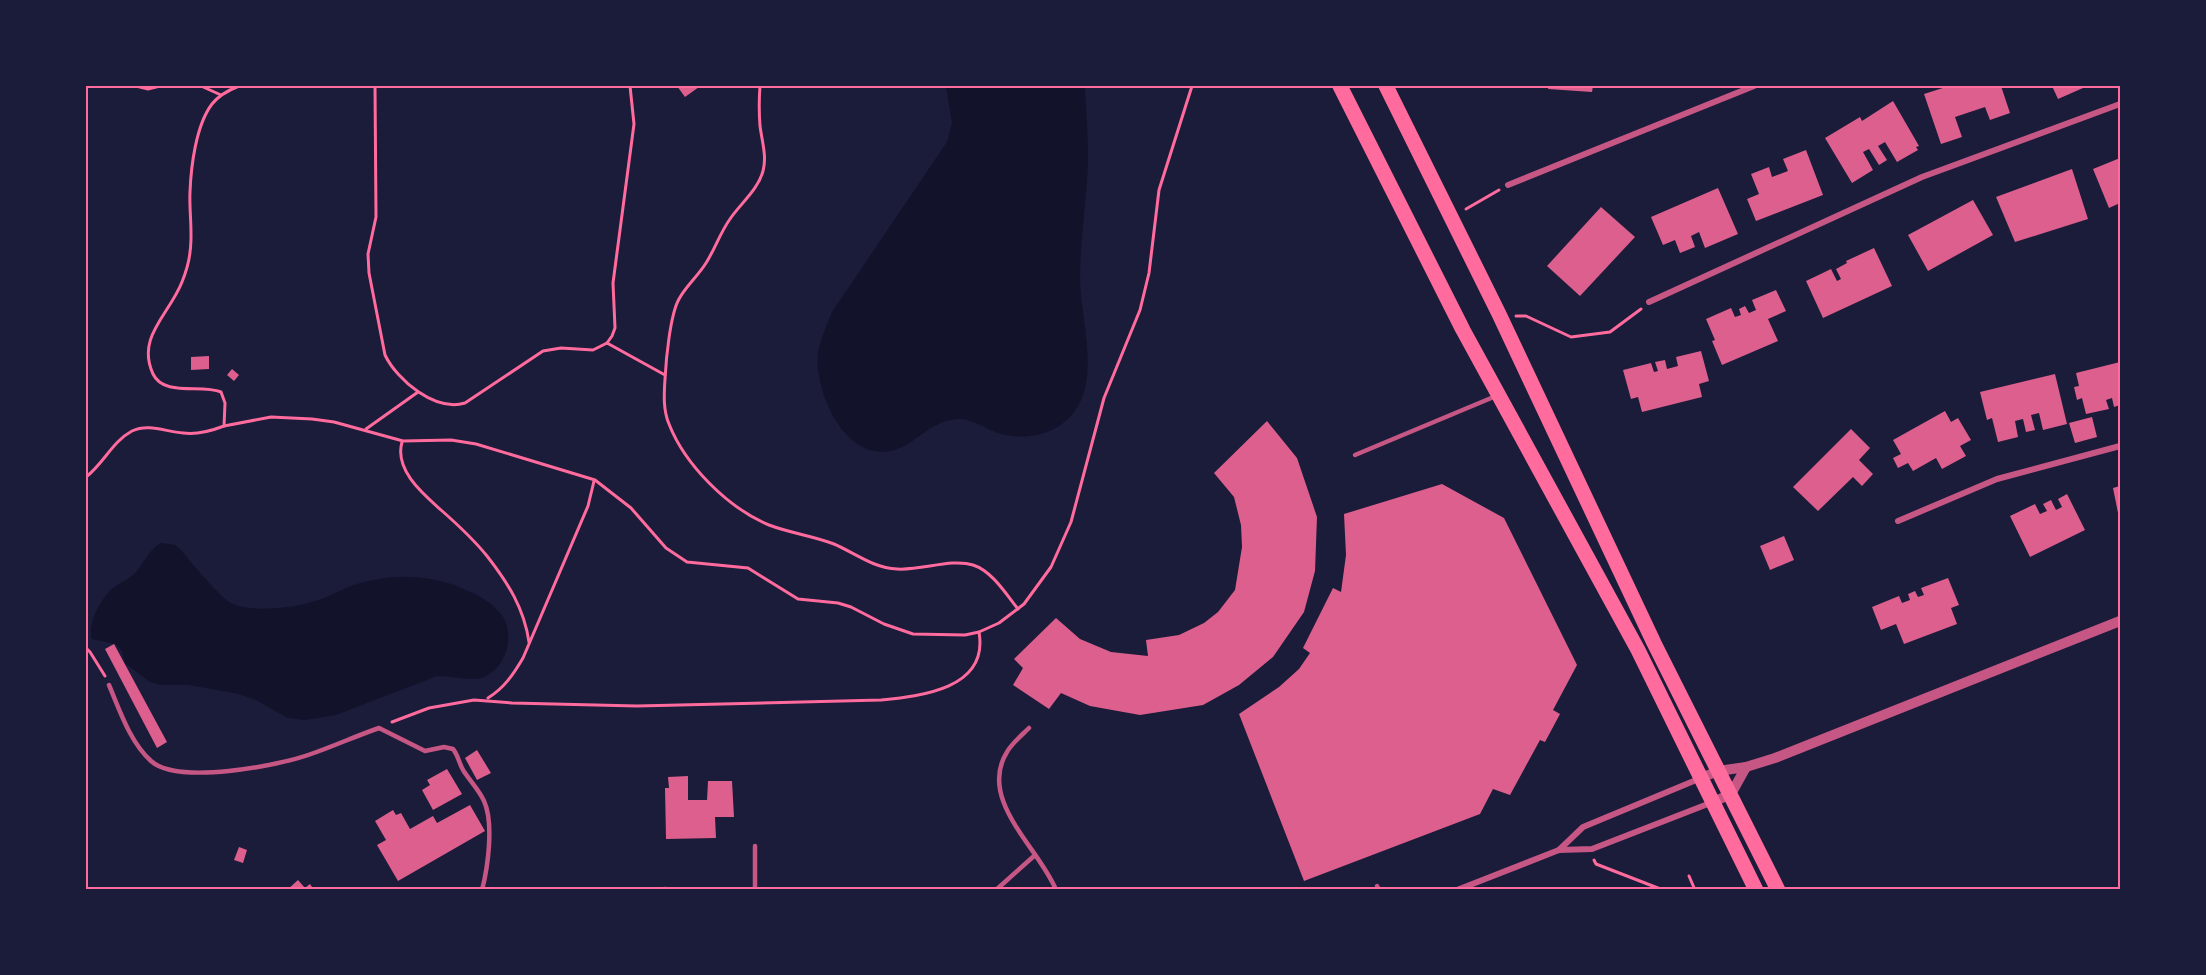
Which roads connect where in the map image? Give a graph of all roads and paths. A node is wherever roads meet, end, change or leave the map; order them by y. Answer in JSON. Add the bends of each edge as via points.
{"nodes":[{"id":1,"x":136,"y":86,"type":"edge"},
{"id":2,"x":160,"y":86,"type":"edge"},
{"id":3,"x":201,"y":86,"type":"edge"},
{"id":4,"x":239,"y":86,"type":"edge"},
{"id":5,"x":375,"y":86,"type":"edge"},
{"id":6,"x":630,"y":86,"type":"edge"},
{"id":7,"x":760,"y":86,"type":"edge"},
{"id":8,"x":1192,"y":86,"type":"edge"},
{"id":9,"x":1340,"y":86,"type":"edge"},
{"id":10,"x":1386,"y":86,"type":"edge"},
{"id":11,"x":1754,"y":86,"type":"edge"},
{"id":12,"x":220,"y":95,"type":"junction"},
{"id":13,"x":2121,"y":104,"type":"edge"},
{"id":14,"x":1508,"y":185,"type":"joint"},
{"id":15,"x":1451,"y":218,"type":"junction"},
{"id":16,"x":1649,"y":302,"type":"joint"},
{"id":17,"x":1499,"y":314,"type":"junction"},
{"id":18,"x":607,"y":344,"type":"junction"},
{"id":19,"x":665,"y":375,"type":"junction"},
{"id":20,"x":418,"y":392,"type":"junction"},
{"id":21,"x":1498,"y":395,"type":"junction"},
{"id":22,"x":224,"y":426,"type":"junction"},
{"id":23,"x":365,"y":430,"type":"junction"},
{"id":24,"x":403,"y":441,"type":"junction"},
{"id":25,"x":2121,"y":446,"type":"edge"},
{"id":26,"x":1355,"y":455,"type":"dead end"},
{"id":27,"x":86,"y":477,"type":"edge"},
{"id":28,"x":594,"y":480,"type":"junction"},
{"id":29,"x":1898,"y":521,"type":"dead end"},
{"id":30,"x":1018,"y":609,"type":"junction"},
{"id":31,"x":2121,"y":621,"type":"edge"},
{"id":32,"x":979,"y":633,"type":"junction"},
{"id":33,"x":529,"y":644,"type":"junction"},
{"id":34,"x":86,"y":648,"type":"edge"},
{"id":35,"x":109,"y":685,"type":"joint"},
{"id":36,"x":487,"y":699,"type":"junction"},
{"id":37,"x":380,"y":728,"type":"junction"},
{"id":38,"x":1029,"y":728,"type":"dead end"},
{"id":39,"x":1746,"y":767,"type":"junction"},
{"id":40,"x":1718,"y":771,"type":"junction"},
{"id":41,"x":1701,"y":778,"type":"junction"},
{"id":42,"x":1731,"y":794,"type":"junction"},
{"id":43,"x":1713,"y":802,"type":"junction"},
{"id":44,"x":755,"y":846,"type":"dead end"},
{"id":45,"x":1587,"y":849,"type":"junction"},
{"id":46,"x":1559,"y":850,"type":"junction"},
{"id":47,"x":1034,"y":856,"type":"junction"},
{"id":48,"x":1689,"y":876,"type":"dead end"},
{"id":49,"x":665,"y":889,"type":"edge"},
{"id":50,"x":482,"y":890,"type":"edge"},
{"id":51,"x":672,"y":890,"type":"edge"},
{"id":52,"x":755,"y":890,"type":"edge"},
{"id":53,"x":996,"y":890,"type":"edge"},
{"id":54,"x":1056,"y":890,"type":"edge"},
{"id":55,"x":1457,"y":890,"type":"edge"},
{"id":56,"x":1663,"y":890,"type":"edge"},
{"id":57,"x":1695,"y":890,"type":"edge"},
{"id":58,"x":1756,"y":890,"type":"edge"},
{"id":59,"x":1778,"y":890,"type":"edge"}],
"edges":[{"from":1,"to":2,"type":"path"},
{"from":3,"to":12,"type":"path"},
{"from":4,"to":12,"type":"path"},
{"from":5,"to":20,"type":"path","via":[[376,217],[368,254],[369,273],[385,355],[404,381]]},
{"from":6,"to":18,"type":"path","via":[[633,144],[613,283],[615,328]]},
{"from":7,"to":19,"type":"path","via":[[764,171],[728,221],[705,266],[678,301]]},
{"from":8,"to":30,"type":"path","via":[[1159,190],[1149,273],[1140,310],[1104,398],[1071,522],[1051,567]]},
{"from":9,"to":21,"type":"main road"},
{"from":10,"to":15,"type":"main road"},
{"from":11,"to":14,"type":"street"},
{"from":12,"to":22,"type":"path","via":[[208,111],[192,163],[188,267],[171,306],[152,332],[148,353],[154,377],[162,384],[221,392],[225,403]]},
{"from":13,"to":16,"type":"street","via":[[1922,177]]},
{"from":14,"to":15,"type":"path"},
{"from":15,"to":17,"type":"main road"},
{"from":16,"to":17,"type":"path","via":[[1610,332],[1571,337],[1526,316]]},
{"from":17,"to":40,"type":"main road"},
{"from":18,"to":19,"type":"path"},
{"from":18,"to":20,"type":"path","via":[[592,350],[543,351],[458,405]]},
{"from":19,"to":30,"type":"path","via":[[664,408],[677,441],[702,475],[737,507],[767,524],[834,544],[881,566],[898,569],[975,565],[988,574]]},
{"from":20,"to":23,"type":"path"},
{"from":21,"to":26,"type":"lane"},
{"from":21,"to":41,"type":"main road","via":[[1638,650]]},
{"from":22,"to":23,"type":"path","via":[[287,417]]},
{"from":22,"to":27,"type":"path","via":[[192,434],[152,428],[135,430],[119,441]]},
{"from":23,"to":24,"type":"path"},
{"from":24,"to":28,"type":"path","via":[[476,444]]},
{"from":24,"to":33,"type":"path","via":[[400,455],[406,471],[425,497],[486,556],[511,590],[523,612]]},
{"from":25,"to":29,"type":"street","via":[[1997,480]]},
{"from":28,"to":32,"type":"path","via":[[631,508],[666,548],[687,562],[748,568],[798,599],[851,607],[913,634]]},
{"from":28,"to":33,"type":"path","via":[[588,506]]},
{"from":30,"to":32,"type":"path"},
{"from":31,"to":39,"type":"street"},
{"from":32,"to":36,"type":"path","via":[[980,653],[973,668],[946,688],[919,696],[637,706]]},
{"from":33,"to":36,"type":"path","via":[[512,677]]},
{"from":34,"to":35,"type":"path"},
{"from":35,"to":37,"type":"lane","via":[[136,744],[152,762],[174,771],[253,768],[291,760]]},
{"from":36,"to":37,"type":"path","via":[[429,708]]},
{"from":37,"to":50,"type":"lane","via":[[417,749],[449,748],[456,753],[486,804],[489,849]]},
{"from":38,"to":47,"type":"lane","via":[[1007,751],[999,771],[1000,788],[1013,822]]},
{"from":39,"to":40,"type":"street"},
{"from":39,"to":42,"type":"street"},
{"from":40,"to":41,"type":"street"},
{"from":40,"to":42,"type":"main road"},
{"from":41,"to":43,"type":"main road"},
{"from":41,"to":46,"type":"street","via":[[1583,827]]},
{"from":42,"to":43,"type":"street"},
{"from":42,"to":59,"type":"main road"},
{"from":43,"to":45,"type":"street"},
{"from":43,"to":58,"type":"main road"},
{"from":44,"to":52,"type":"lane"},
{"from":45,"to":46,"type":"street"},
{"from":45,"to":56,"type":"path","via":[[1596,864]]},
{"from":46,"to":55,"type":"street"},
{"from":47,"to":53,"type":"lane"},
{"from":47,"to":54,"type":"lane","via":[[1052,878]]},
{"from":48,"to":57,"type":"path"},
{"from":49,"to":51,"type":"lane"}]}
